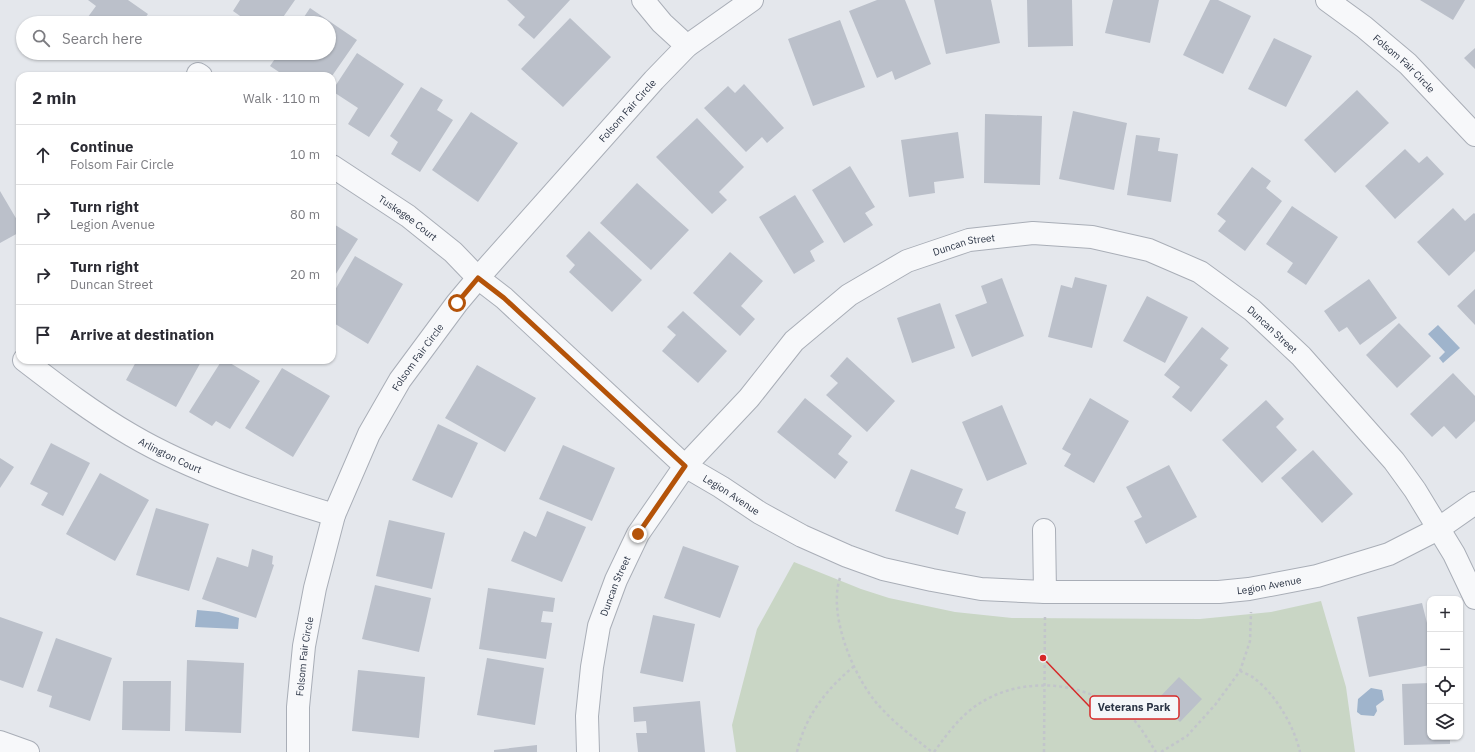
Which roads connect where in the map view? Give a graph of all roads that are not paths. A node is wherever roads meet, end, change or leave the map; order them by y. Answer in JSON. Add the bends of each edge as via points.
{"nodes":[{"id":1,"x":643,"y":0,"type":"edge"},
{"id":2,"x":752,"y":0,"type":"edge"},
{"id":3,"x":1327,"y":0,"type":"edge"},
{"id":4,"x":688,"y":46,"type":"junction"},
{"id":5,"x":1475,"y":135,"type":"edge"},
{"id":6,"x":336,"y":169,"type":"edge"},
{"id":7,"x":478,"y":278,"type":"junction"},
{"id":8,"x":29,"y":364,"type":"edge"},
{"id":9,"x":685,"y":466,"type":"junction"},
{"id":10,"x":1475,"y":503,"type":"edge"},
{"id":11,"x":334,"y":515,"type":"junction"},
{"id":12,"x":1438,"y":529,"type":"junction"},
{"id":13,"x":1044,"y":530,"type":"dead end"},
{"id":14,"x":1045,"y":592,"type":"junction"},
{"id":15,"x":1475,"y":598,"type":"edge"},
{"id":16,"x":4,"y":746,"type":"edge"},
{"id":17,"x":28,"y":752,"type":"edge"},
{"id":18,"x":298,"y":752,"type":"edge"},
{"id":19,"x":588,"y":752,"type":"edge"}],
"edges":[{"from":1,"to":4,"type":"street","via":[[662,23]]},
{"from":2,"to":4,"type":"street","name":"Folsom Fair Circle"},
{"from":3,"to":5,"type":"street","name":"Folsom Fair Circle","via":[[1408,64]]},
{"from":4,"to":7,"type":"street","name":"Folsom Fair Circle","via":[[654,80]]},
{"from":6,"to":7,"type":"street","name":"Tuskegee Court","via":[[408,216],[453,252]]},
{"from":7,"to":9,"type":"street","name":"Legion Avenue","via":[[504,298]]},
{"from":7,"to":11,"type":"street","name":"Folsom Fair Circle","via":[[400,380],[370,434]]},
{"from":8,"to":11,"type":"street","name":"Arlington Court","via":[[85,406],[132,436],[194,466],[260,493]]},
{"from":9,"to":12,"type":"street","name":"Duncan Street","via":[[748,398],[794,341],[849,295],[907,261],[969,240],[1033,234],[1092,237],[1149,250],[1200,272],[1252,310],[1301,356],[1394,461]]},
{"from":9,"to":14,"type":"street","name":"Legion Avenue","via":[[802,536],[883,569],[974,588]]},
{"from":9,"to":19,"type":"street","name":"Duncan Street","via":[[638,534],[616,580],[599,626],[587,716]]},
{"from":10,"to":12,"type":"street","name":"Legion Avenue"},
{"from":11,"to":18,"type":"street","name":"Folsom Fair Circle","via":[[315,588],[304,646],[298,707]]},
{"from":12,"to":14,"type":"street","name":"Legion Avenue","via":[[1390,554],[1318,576],[1249,589],[1220,592]]},
{"from":12,"to":15,"type":"street","name":"Duncan Street","via":[[1454,554]]},
{"from":13,"to":14,"type":"street"},
{"from":16,"to":17,"type":"street"}]}
